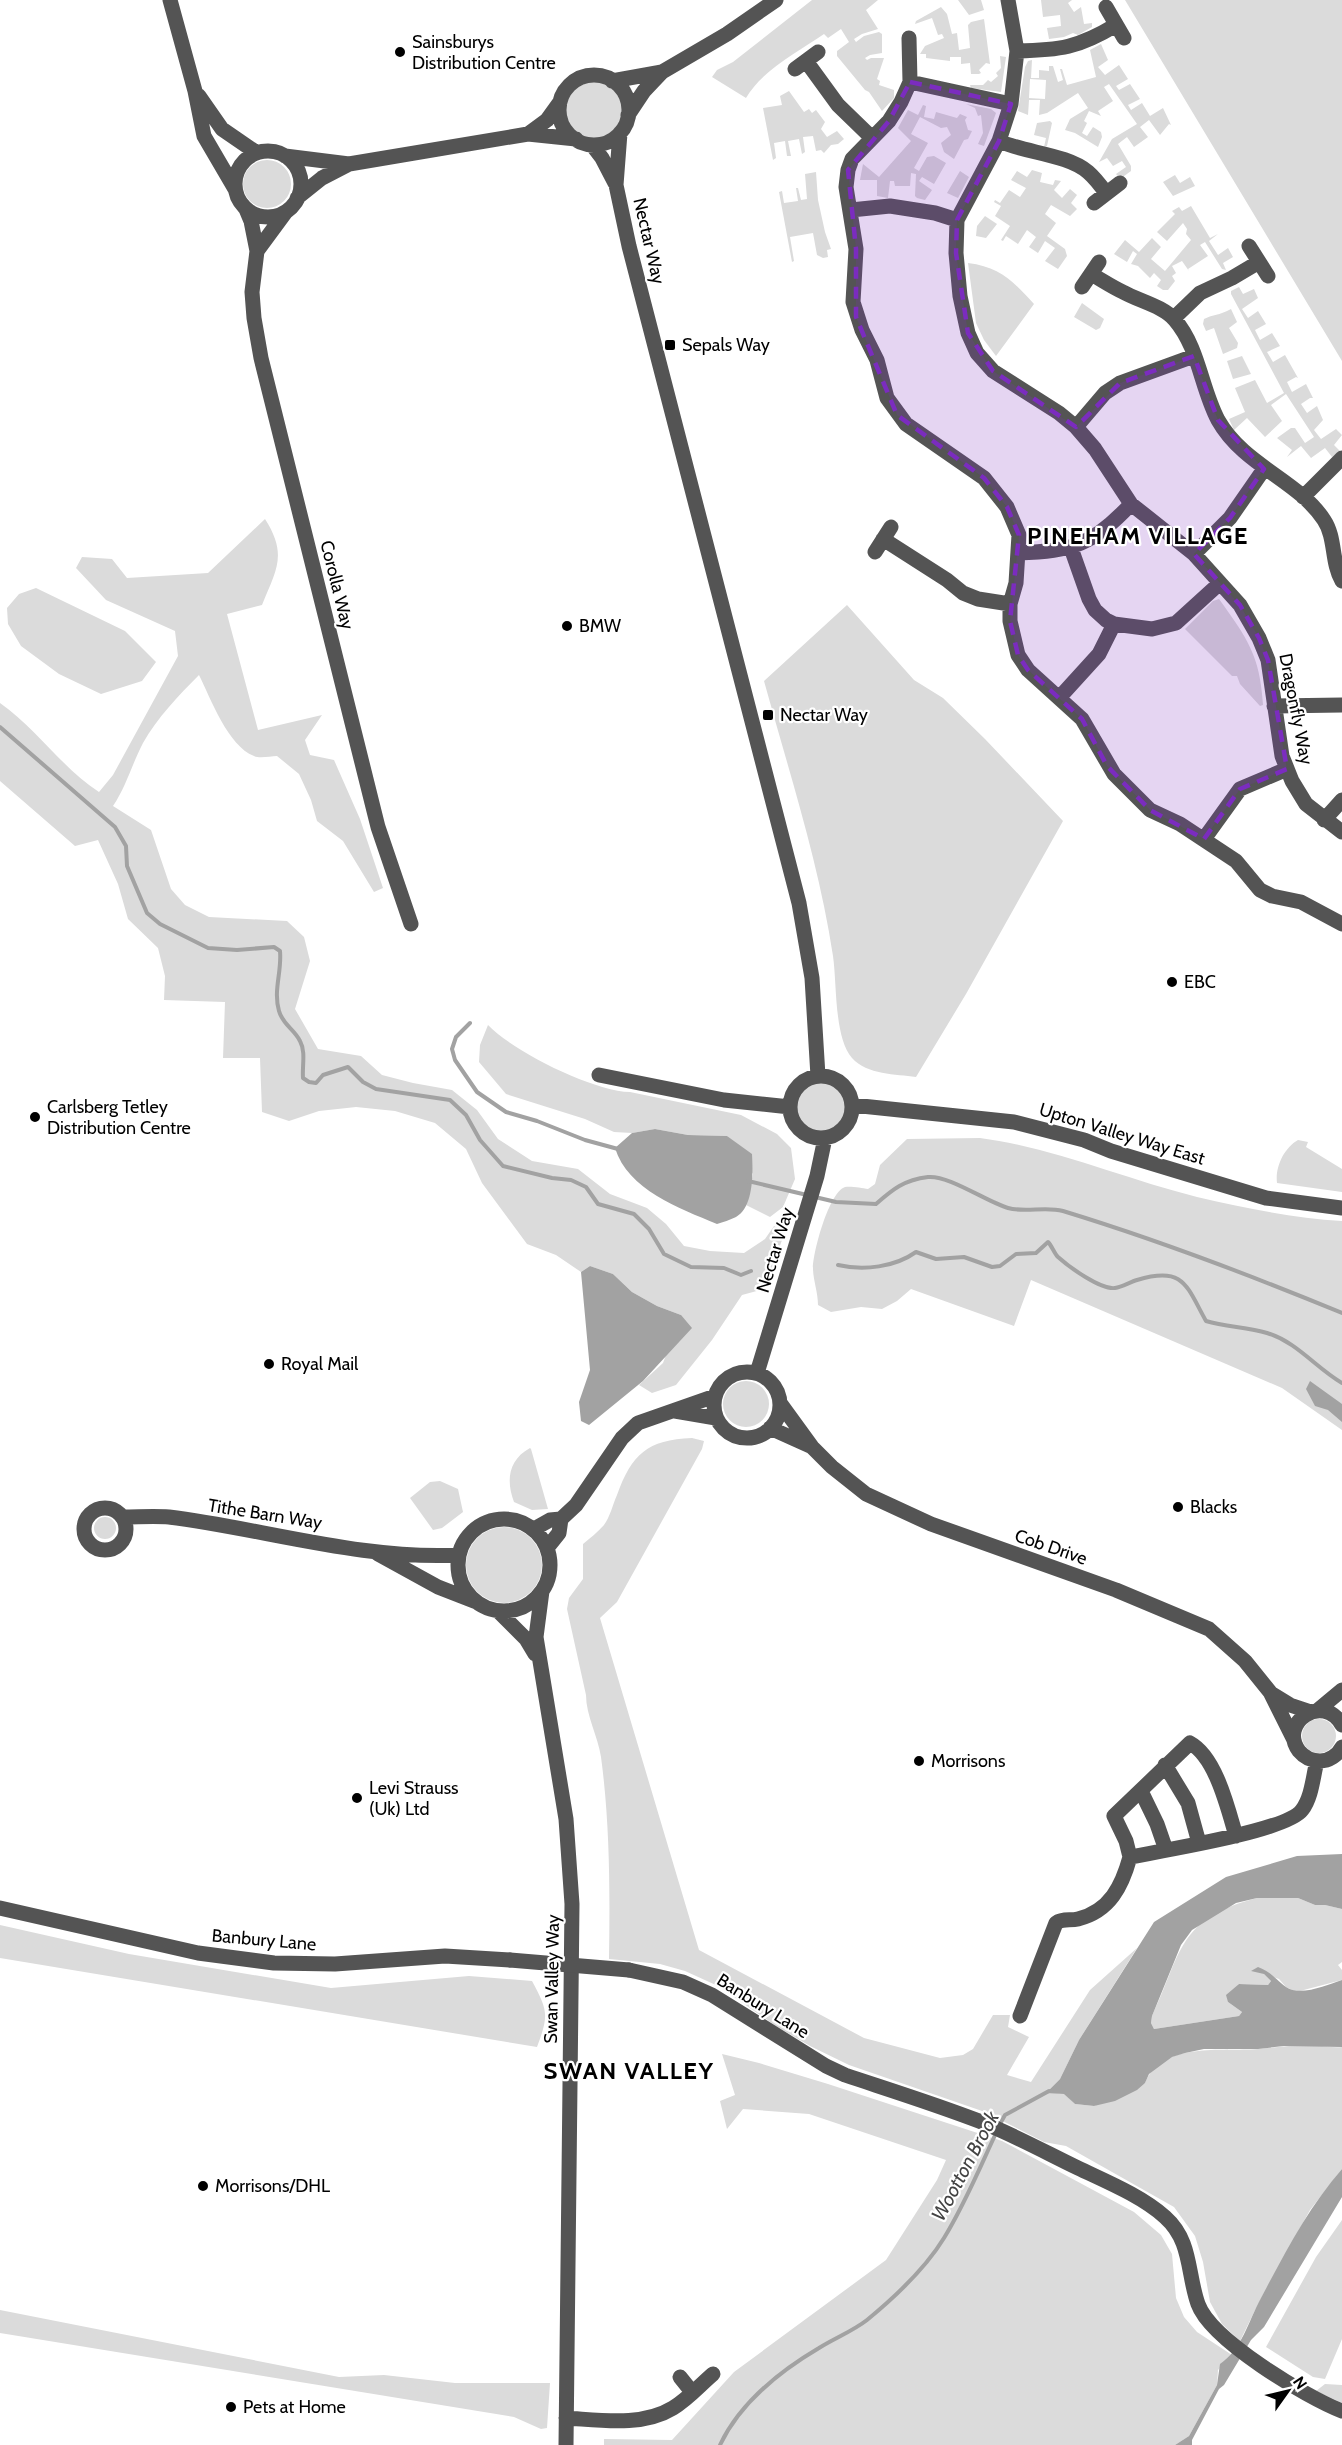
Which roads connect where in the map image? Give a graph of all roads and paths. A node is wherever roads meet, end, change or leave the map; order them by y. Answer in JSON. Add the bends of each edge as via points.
{"nodes":[{"id":1,"x":170,"y":0,"type":"edge"},
{"id":2,"x":776,"y":0,"type":"edge"},
{"id":3,"x":1008,"y":0,"type":"edge"},
{"id":4,"x":1106,"y":8,"type":"dead end"},
{"id":5,"x":909,"y":38,"type":"dead end"},
{"id":6,"x":1017,"y":51,"type":"junction"},
{"id":7,"x":806,"y":61,"type":"dead end"},
{"id":8,"x":662,"y":72,"type":"junction"},
{"id":9,"x":612,"y":81,"type":"junction"},
{"id":10,"x":910,"y":82,"type":"junction"},
{"id":11,"x":195,"y":91,"type":"junction"},
{"id":12,"x":560,"y":102,"type":"junction"},
{"id":13,"x":1011,"y":104,"type":"junction"},
{"id":14,"x":628,"y":115,"type":"junction"},
{"id":15,"x":620,"y":133,"type":"junction"},
{"id":16,"x":528,"y":134,"type":"junction"},
{"id":17,"x":871,"y":137,"type":"junction"},
{"id":18,"x":576,"y":140,"type":"junction"},
{"id":19,"x":999,"y":141,"type":"junction"},
{"id":20,"x":592,"y":145,"type":"junction"},
{"id":21,"x":257,"y":153,"type":"junction"},
{"id":22,"x":285,"y":156,"type":"junction"},
{"id":23,"x":349,"y":164,"type":"junction"},
{"id":24,"x":1120,"y":183,"type":"dead end"},
{"id":25,"x":616,"y":185,"type":"junction"},
{"id":26,"x":235,"y":189,"type":"junction"},
{"id":27,"x":1106,"y":193,"type":"junction"},
{"id":28,"x":297,"y":198,"type":"junction"},
{"id":29,"x":1094,"y":204,"type":"dead end"},
{"id":30,"x":246,"y":209,"type":"junction"},
{"id":31,"x":851,"y":210,"type":"junction"},
{"id":32,"x":285,"y":213,"type":"junction"},
{"id":33,"x":957,"y":220,"type":"junction"},
{"id":34,"x":1249,"y":246,"type":"dead end"},
{"id":35,"x":257,"y":251,"type":"junction"},
{"id":36,"x":1259,"y":262,"type":"junction"},
{"id":37,"x":1268,"y":276,"type":"dead end"},
{"id":38,"x":1082,"y":287,"type":"dead end"},
{"id":39,"x":1174,"y":318,"type":"junction"},
{"id":40,"x":1194,"y":356,"type":"junction"},
{"id":41,"x":1076,"y":427,"type":"junction"},
{"id":42,"x":1342,"y":458,"type":"edge"},
{"id":43,"x":1264,"y":469,"type":"junction"},
{"id":44,"x":1303,"y":497,"type":"junction"},
{"id":45,"x":1131,"y":504,"type":"junction"},
{"id":46,"x":883,"y":540,"type":"dead end"},
{"id":47,"x":1071,"y":548,"type":"junction"},
{"id":48,"x":1017,"y":553,"type":"junction"},
{"id":49,"x":1194,"y":554,"type":"junction"},
{"id":50,"x":1342,"y":580,"type":"edge"},
{"id":51,"x":1220,"y":583,"type":"junction"},
{"id":52,"x":1010,"y":604,"type":"junction"},
{"id":53,"x":1114,"y":624,"type":"junction"},
{"id":54,"x":1059,"y":698,"type":"junction"},
{"id":55,"x":1342,"y":705,"type":"edge"},
{"id":56,"x":1274,"y":706,"type":"junction"},
{"id":57,"x":1287,"y":769,"type":"junction"},
{"id":58,"x":1342,"y":800,"type":"edge"},
{"id":59,"x":1324,"y":820,"type":"junction"},
{"id":60,"x":1342,"y":832,"type":"edge"},
{"id":61,"x":1204,"y":839,"type":"junction"},
{"id":62,"x":1340,"y":918,"type":"edge"},
{"id":63,"x":411,"y":924,"type":"dead end"},
{"id":64,"x":599,"y":1075,"type":"dead end"},
{"id":65,"x":818,"y":1076,"type":"junction"},
{"id":66,"x":852,"y":1105,"type":"junction"},
{"id":67,"x":790,"y":1107,"type":"junction"},
{"id":68,"x":825,"y":1138,"type":"junction"},
{"id":69,"x":1342,"y":1208,"type":"edge"},
{"id":70,"x":757,"y":1373,"type":"junction"},
{"id":71,"x":715,"y":1396,"type":"junction"},
{"id":72,"x":780,"y":1403,"type":"junction"},
{"id":73,"x":672,"y":1411,"type":"junction"},
{"id":74,"x":716,"y":1418,"type":"junction"},
{"id":75,"x":770,"y":1428,"type":"junction"},
{"id":76,"x":812,"y":1448,"type":"junction"},
{"id":77,"x":123,"y":1517,"type":"junction"},
{"id":78,"x":150,"y":1517,"type":"junction"},
{"id":79,"x":561,"y":1519,"type":"junction"},
{"id":80,"x":534,"y":1529,"type":"junction"},
{"id":81,"x":126,"y":1533,"type":"junction"},
{"id":82,"x":547,"y":1548,"type":"junction"},
{"id":83,"x":373,"y":1551,"type":"junction"},
{"id":84,"x":459,"y":1555,"type":"junction"},
{"id":85,"x":542,"y":1591,"type":"junction"},
{"id":86,"x":477,"y":1602,"type":"junction"},
{"id":87,"x":498,"y":1611,"type":"junction"},
{"id":88,"x":538,"y":1659,"type":"junction"},
{"id":89,"x":1342,"y":1690,"type":"edge"},
{"id":90,"x":1269,"y":1692,"type":"junction"},
{"id":91,"x":1315,"y":1711,"type":"junction"},
{"id":92,"x":1342,"y":1725,"type":"edge"},
{"id":93,"x":1294,"y":1740,"type":"junction"},
{"id":94,"x":1342,"y":1747,"type":"edge"},
{"id":95,"x":1317,"y":1761,"type":"junction"},
{"id":96,"x":1165,"y":1765,"type":"junction"},
{"id":97,"x":1141,"y":1791,"type":"junction"},
{"id":98,"x":1236,"y":1836,"type":"junction"},
{"id":99,"x":1199,"y":1843,"type":"junction"},
{"id":100,"x":1166,"y":1850,"type":"junction"},
{"id":101,"x":1130,"y":1857,"type":"junction"},
{"id":102,"x":0,"y":1908,"type":"edge"},
{"id":103,"x":1020,"y":2016,"type":"dead end"},
{"id":104,"x":713,"y":2374,"type":"dead end"},
{"id":105,"x":680,"y":2377,"type":"dead end"},
{"id":106,"x":692,"y":2392,"type":"junction"},
{"id":107,"x":1342,"y":2411,"type":"edge"},
{"id":108,"x":566,"y":2418,"type":"junction"},
{"id":109,"x":566,"y":2445,"type":"edge"}],
"edges":[{"from":1,"to":11,"type":"street"},
{"from":2,"to":8,"type":"street"},
{"from":3,"to":6,"type":"street"},
{"from":4,"to":6,"type":"street","via":[[1120,31],[1058,50]]},
{"from":5,"to":10,"type":"street"},
{"from":6,"to":13,"type":"street"},
{"from":7,"to":17,"type":"street","via":[[838,105]]},
{"from":8,"to":9,"type":"street"},
{"from":8,"to":14,"type":"street"},
{"from":9,"to":12,"type":"street","via":[[599,75],[576,80],[564,91]]},
{"from":9,"to":14,"type":"street","via":[[624,93]]},
{"from":10,"to":13,"type":"street"},
{"from":10,"to":17,"type":"street","via":[[889,121]]},
{"from":11,"to":21,"type":"street","via":[[222,129]]},
{"from":11,"to":26,"type":"street","via":[[204,136]]},
{"from":12,"to":16,"type":"street","via":[[547,120]]},
{"from":12,"to":18,"type":"street","via":[[561,121]]},
{"from":13,"to":19,"type":"street"},
{"from":14,"to":15,"type":"street"},
{"from":15,"to":20,"type":"street","via":[[612,140]]},
{"from":15,"to":25,"type":"street","name":"Nectar Way"},
{"from":16,"to":18,"type":"street"},
{"from":16,"to":23,"type":"street"},
{"from":17,"to":31,"type":"street","via":[[852,159],[848,170],[846,187]]},
{"from":18,"to":20,"type":"street"},
{"from":19,"to":27,"type":"street","via":[[1087,170]]},
{"from":19,"to":33,"type":"street"},
{"from":20,"to":25,"type":"street","name":"Nectar Way"},
{"from":21,"to":22,"type":"street"},
{"from":21,"to":26,"type":"street","via":[[240,167]]},
{"from":22,"to":23,"type":"street"},
{"from":22,"to":28,"type":"street","via":[[300,180]]},
{"from":23,"to":28,"type":"street","via":[[322,178]]},
{"from":24,"to":27,"type":"street"},
{"from":25,"to":65,"type":"street","name":"Nectar Way","via":[[799,903],[812,978]]},
{"from":26,"to":30,"type":"street"},
{"from":27,"to":29,"type":"street"},
{"from":28,"to":32,"type":"street"},
{"from":30,"to":32,"type":"street","via":[[266,217]]},
{"from":30,"to":35,"type":"street","name":"Corolla Way"},
{"from":31,"to":33,"type":"street","via":[[890,206]]},
{"from":31,"to":48,"type":"street","via":[[856,249],[853,302],[878,360],[887,398],[906,424],[984,478],[1007,507],[1019,535]]},
{"from":32,"to":35,"type":"street","name":"Corolla Way"},
{"from":33,"to":41,"type":"street","name":"Dragonfly Way","via":[[960,296],[968,333],[977,352],[993,371]]},
{"from":34,"to":36,"type":"street"},
{"from":35,"to":63,"type":"street","name":"Corolla Way","via":[[252,292],[261,358],[378,827]]},
{"from":36,"to":37,"type":"street"},
{"from":36,"to":39,"type":"street","via":[[1200,293]]},
{"from":38,"to":39,"type":"street","via":[[1095,268]]},
{"from":39,"to":40,"type":"street"},
{"from":40,"to":41,"type":"street","via":[[1120,383],[1105,393]]},
{"from":40,"to":43,"type":"street","via":[[1218,420],[1233,441]]},
{"from":41,"to":45,"type":"street","name":"Dragonfly Way"},
{"from":42,"to":44,"type":"street"},
{"from":43,"to":44,"type":"street"},
{"from":43,"to":49,"type":"street","via":[[1230,519]]},
{"from":44,"to":50,"type":"street","via":[[1324,520]]},
{"from":45,"to":47,"type":"street","via":[[1105,531]]},
{"from":45,"to":49,"type":"street","name":"Dragonfly Way"},
{"from":46,"to":52,"type":"street","via":[[963,593]]},
{"from":47,"to":48,"type":"street"},
{"from":47,"to":53,"type":"street","via":[[1095,610]]},
{"from":48,"to":52,"type":"street","via":[[1016,583]]},
{"from":49,"to":51,"type":"street","name":"Dragonfly Way"},
{"from":51,"to":53,"type":"street","via":[[1176,623],[1152,629]]},
{"from":51,"to":56,"type":"street","name":"Dragonfly Way","via":[[1240,605],[1259,638],[1268,660]]},
{"from":52,"to":54,"type":"street","via":[[1018,655],[1028,670]]},
{"from":53,"to":54,"type":"street","via":[[1099,654]]},
{"from":54,"to":61,"type":"street","via":[[1090,730],[1114,774],[1150,810]]},
{"from":55,"to":56,"type":"street"},
{"from":56,"to":57,"type":"street","name":"Dragonfly Way"},
{"from":57,"to":59,"type":"street","name":"Dragonfly Way","via":[[1306,804]]},
{"from":57,"to":61,"type":"street","via":[[1240,789]]},
{"from":58,"to":59,"type":"street"},
{"from":59,"to":60,"type":"street","name":"Dragonfly Way"},
{"from":61,"to":62,"type":"street","via":[[1236,861],[1260,890]]},
{"from":64,"to":67,"type":"street","via":[[724,1100]]},
{"from":65,"to":66,"type":"street","via":[[843,1084]]},
{"from":65,"to":67,"type":"street","via":[[795,1089]]},
{"from":66,"to":68,"type":"street","via":[[843,1129]]},
{"from":66,"to":69,"type":"street","name":"Upton Valley Way East","via":[[1014,1122],[1266,1198]]},
{"from":67,"to":68,"type":"street","via":[[797,1126],[805,1133]]},
{"from":68,"to":70,"type":"street","name":"Nectar Way","via":[[818,1176]]},
{"from":70,"to":71,"type":"street","via":[[736,1373],[719,1386]]},
{"from":70,"to":72,"type":"street","via":[[773,1385]]},
{"from":71,"to":73,"type":"street"},
{"from":71,"to":74,"type":"street"},
{"from":72,"to":75,"type":"street"},
{"from":72,"to":76,"type":"street","name":"Cob Drive"},
{"from":73,"to":74,"type":"street"},
{"from":73,"to":79,"type":"street","via":[[638,1423],[622,1438],[576,1505]]},
{"from":74,"to":75,"type":"street","via":[[738,1437],[761,1435]]},
{"from":75,"to":76,"type":"street","name":"Cob Drive"},
{"from":76,"to":90,"type":"street","name":"Cob Drive","via":[[866,1494],[909,1514],[1116,1590],[1209,1629],[1245,1661]]},
{"from":77,"to":78,"type":"street","name":"Tithe Barn Way"},
{"from":77,"to":81,"type":"street"},
{"from":77,"to":81,"type":"street","name":"Tithe Barn Way","via":[[112,1509],[99,1509],[88,1516],[85,1534],[92,1545],[104,1550],[116,1546]]},
{"from":78,"to":81,"type":"street","name":"Tithe Barn Way"},
{"from":78,"to":83,"type":"street","name":"Tithe Barn Way"},
{"from":79,"to":80,"type":"street"},
{"from":79,"to":82,"type":"street","via":[[559,1533]]},
{"from":80,"to":82,"type":"street"},
{"from":80,"to":84,"type":"street","via":[[512,1519],[496,1519],[470,1534]]},
{"from":82,"to":85,"type":"street","via":[[550,1569]]},
{"from":83,"to":84,"type":"street","name":"Tithe Barn Way"},
{"from":83,"to":86,"type":"street","name":"Tithe Barn Way","via":[[438,1587]]},
{"from":84,"to":86,"type":"street","via":[[461,1581]]},
{"from":85,"to":87,"type":"street","via":[[523,1607]]},
{"from":85,"to":88,"type":"street","name":"Swan Valley Way","via":[[536,1637]]},
{"from":86,"to":87,"type":"street"},
{"from":87,"to":88,"type":"street","name":"Swan Valley Way"},
{"from":88,"to":108,"type":"street","name":"Swan Valley Way","via":[[566,1818],[572,1904]]},
{"from":89,"to":91,"type":"street"},
{"from":90,"to":91,"type":"street","name":"Cob Drive","via":[[1290,1706]]},
{"from":90,"to":93,"type":"street","name":"Cob Drive"},
{"from":91,"to":92,"type":"street","name":"Cob Drive","via":[[1330,1713]]},
{"from":91,"to":93,"type":"street","via":[[1300,1720]]},
{"from":93,"to":95,"type":"street","name":"Cob Drive","via":[[1302,1754]]},
{"from":94,"to":95,"type":"street","via":[[1334,1757]]},
{"from":95,"to":98,"type":"street","via":[[1302,1810],[1292,1818]]},
{"from":96,"to":97,"type":"street"},
{"from":96,"to":98,"type":"street","via":[[1185,1746],[1195,1746],[1217,1779]]},
{"from":96,"to":99,"type":"street","via":[[1188,1803]]},
{"from":97,"to":100,"type":"street"},
{"from":97,"to":101,"type":"street","via":[[1114,1816]]},
{"from":98,"to":99,"type":"street"},
{"from":99,"to":100,"type":"street"},
{"from":100,"to":101,"type":"street"},
{"from":101,"to":103,"type":"street","via":[[1123,1882],[1112,1899],[1096,1913],[1056,1923]]},
{"from":102,"to":107,"type":"street","name":"Banbury Lane","bridge":true,"via":[[198,1953],[274,1963],[335,1964],[445,1956],[510,1960],[629,1970],[657,1975],[712,1995],[845,2075],[980,2121],[1107,2182],[1165,2217],[1187,2250],[1198,2305],[1204,2316],[1236,2347],[1304,2392]]},
{"from":104,"to":106,"type":"street"},
{"from":105,"to":106,"type":"street"},
{"from":106,"to":108,"type":"street","via":[[657,2415],[621,2421]]},
{"from":108,"to":109,"type":"street","name":"Swan Valley Way"}]}
